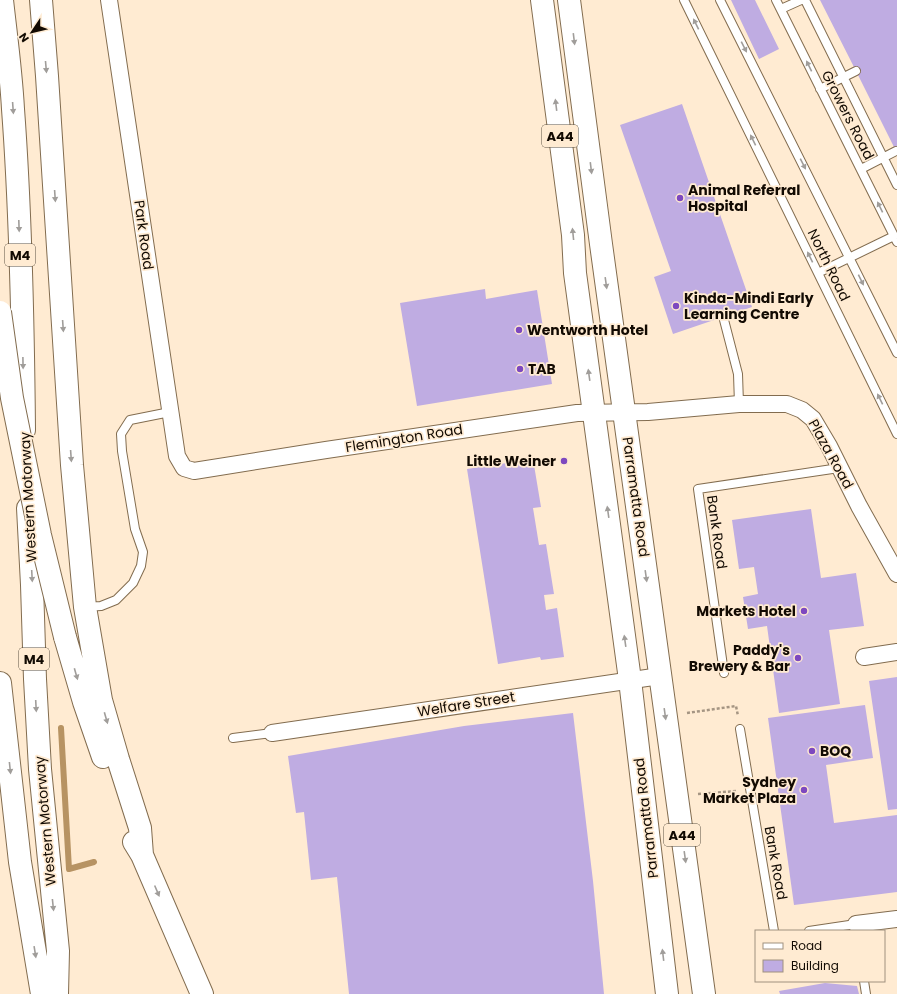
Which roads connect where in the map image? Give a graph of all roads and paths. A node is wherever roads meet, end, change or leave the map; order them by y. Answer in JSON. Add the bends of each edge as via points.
{"nodes":[{"id":1,"x":2,"y":0,"type":"edge"},
{"id":2,"x":41,"y":0,"type":"edge"},
{"id":3,"x":109,"y":0,"type":"edge"},
{"id":4,"x":542,"y":0,"type":"edge"},
{"id":5,"x":569,"y":0,"type":"edge"},
{"id":6,"x":684,"y":0,"type":"edge"},
{"id":7,"x":720,"y":0,"type":"edge"},
{"id":8,"x":776,"y":0,"type":"edge"},
{"id":9,"x":801,"y":0,"type":"edge"},
{"id":10,"x":805,"y":0,"type":"edge"},
{"id":11,"x":781,"y":9,"type":"junction"},
{"id":12,"x":856,"y":71,"type":"dead end"},
{"id":13,"x":843,"y":77,"type":"junction"},
{"id":14,"x":820,"y":89,"type":"junction"},
{"id":15,"x":896,"y":151,"type":"dead end"},
{"id":16,"x":883,"y":158,"type":"junction"},
{"id":17,"x":861,"y":169,"type":"junction"},
{"id":18,"x":897,"y":185,"type":"edge"},
{"id":19,"x":895,"y":239,"type":"edge"},
{"id":20,"x":850,"y":258,"type":"junction"},
{"id":21,"x":818,"y":273,"type":"junction"},
{"id":22,"x":0,"y":312,"type":"edge"},
{"id":23,"x":724,"y":316,"type":"dead end"},
{"id":24,"x":897,"y":354,"type":"edge"},
{"id":25,"x":740,"y":404,"type":"junction"},
{"id":26,"x":170,"y":412,"type":"junction"},
{"id":27,"x":594,"y":413,"type":"junction"},
{"id":28,"x":624,"y":413,"type":"junction"},
{"id":29,"x":897,"y":434,"type":"edge"},
{"id":30,"x":184,"y":468,"type":"joint"},
{"id":31,"x":839,"y":468,"type":"junction"},
{"id":32,"x":897,"y":574,"type":"edge"},
{"id":33,"x":85,"y":607,"type":"junction"},
{"id":34,"x":897,"y":652,"type":"edge"},
{"id":35,"x":864,"y":657,"type":"dead end"},
{"id":36,"x":724,"y":673,"type":"dead end"},
{"id":37,"x":660,"y":676,"type":"junction"},
{"id":38,"x":630,"y":680,"type":"junction"},
{"id":39,"x":0,"y":682,"type":"edge"},
{"id":40,"x":687,"y":713,"type":"dead end"},
{"id":41,"x":740,"y":729,"type":"joint"},
{"id":42,"x":272,"y":733,"type":"joint"},
{"id":43,"x":233,"y":738,"type":"dead end"},
{"id":44,"x":750,"y":790,"type":"junction"},
{"id":45,"x":698,"y":794,"type":"dead end"},
{"id":46,"x":142,"y":855,"type":"junction"},
{"id":47,"x":897,"y":919,"type":"edge"},
{"id":48,"x":857,"y":928,"type":"edge"},
{"id":49,"x":774,"y":930,"type":"edge"},
{"id":50,"x":825,"y":930,"type":"edge"},
{"id":51,"x":864,"y":982,"type":"edge"},
{"id":52,"x":42,"y":994,"type":"edge"},
{"id":53,"x":57,"y":994,"type":"edge"},
{"id":54,"x":202,"y":994,"type":"edge"},
{"id":55,"x":667,"y":994,"type":"edge"},
{"id":56,"x":704,"y":994,"type":"edge"},
{"id":57,"x":866,"y":994,"type":"edge"}],
"edges":[{"from":1,"to":53,"type":"highway","name":"Western Motorway","number":"M4","one_way":true,"via":[[18,187],[24,452],[40,770],[58,951]]},
{"from":2,"to":33,"type":"highway","one_way":true,"via":[[72,465]]},
{"from":3,"to":26,"type":"street","name":"Park Road"},
{"from":27,"to":4,"type":"highway","name":"Parramatta Road","number":"A44","one_way":true},
{"from":5,"to":28,"type":"highway","name":"Parramatta Road","number":"A44","one_way":true},
{"from":21,"to":6,"type":"lane","name":"North Road","one_way":true},
{"from":7,"to":20,"type":"lane","one_way":true},
{"from":8,"to":11,"type":"lane","name":"Growers Road"},
{"from":9,"to":11,"type":"lane"},
{"from":10,"to":13,"type":"lane","name":"Growers Road"},
{"from":14,"to":11,"type":"lane","name":"Growers Road","one_way":true},
{"from":12,"to":13,"type":"lane"},
{"from":13,"to":14,"type":"lane"},
{"from":13,"to":16,"type":"lane","name":"Growers Road"},
{"from":14,"to":17,"type":"lane","name":"Growers Road"},
{"from":15,"to":16,"type":"lane"},
{"from":16,"to":17,"type":"lane"},
{"from":16,"to":18,"type":"lane","name":"Growers Road"},
{"from":19,"to":17,"type":"lane","name":"Growers Road","one_way":true},
{"from":19,"to":20,"type":"lane"},
{"from":20,"to":21,"type":"lane"},
{"from":20,"to":24,"type":"lane","one_way":true},
{"from":29,"to":21,"type":"lane","name":"North Road","one_way":true},
{"from":22,"to":46,"type":"highway","one_way":true,"bridge":true,"via":[[12,398],[33,504],[65,637],[84,702],[129,833]]},
{"from":23,"to":25,"type":"lane","via":[[738,374]]},
{"from":25,"to":28,"type":"street","name":"Plaza Road"},
{"from":25,"to":31,"type":"street","name":"Plaza Road","via":[[787,404],[802,410],[813,419]]},
{"from":26,"to":30,"type":"street","name":"Park Road","via":[[177,456]]},
{"from":26,"to":33,"type":"lane","via":[[130,420],[121,434],[135,529],[143,552],[141,566],[134,583],[116,600],[101,606]]},
{"from":27,"to":28,"type":"street","name":"Flemington Road"},
{"from":27,"to":30,"type":"street","name":"Flemington Road","via":[[501,423],[194,471]]},
{"from":38,"to":27,"type":"highway","name":"Parramatta Road","number":"A44","one_way":true},
{"from":28,"to":37,"type":"highway","name":"Parramatta Road","number":"A44","one_way":true},
{"from":31,"to":32,"type":"street","name":"Plaza Road"},
{"from":31,"to":36,"type":"lane","name":"Bank Road","via":[[698,489]]},
{"from":33,"to":46,"type":"highway","one_way":true,"via":[[101,700],[140,828]]},
{"from":34,"to":35,"type":"street"},
{"from":37,"to":38,"type":"street","name":"Welfare Street"},
{"from":37,"to":56,"type":"highway","name":"Parramatta Road","number":"A44","one_way":true},
{"from":38,"to":42,"type":"street","name":"Welfare Street"},
{"from":55,"to":38,"type":"highway","name":"Parramatta Road","number":"A44","one_way":true},
{"from":39,"to":52,"type":"highway","name":"Western Motorway","one_way":true,"via":[[20,862]]},
{"from":40,"to":41,"type":"path","via":[[736,706]]},
{"from":41,"to":44,"type":"lane","name":"Bank Road"},
{"from":42,"to":43,"type":"lane"},
{"from":44,"to":45,"type":"path"},
{"from":44,"to":49,"type":"lane","name":"Bank Road"},
{"from":46,"to":54,"type":"highway","one_way":true},
{"from":47,"to":48,"type":"street"},
{"from":48,"to":50,"type":"lane"},
{"from":51,"to":57,"type":"lane"}]}
